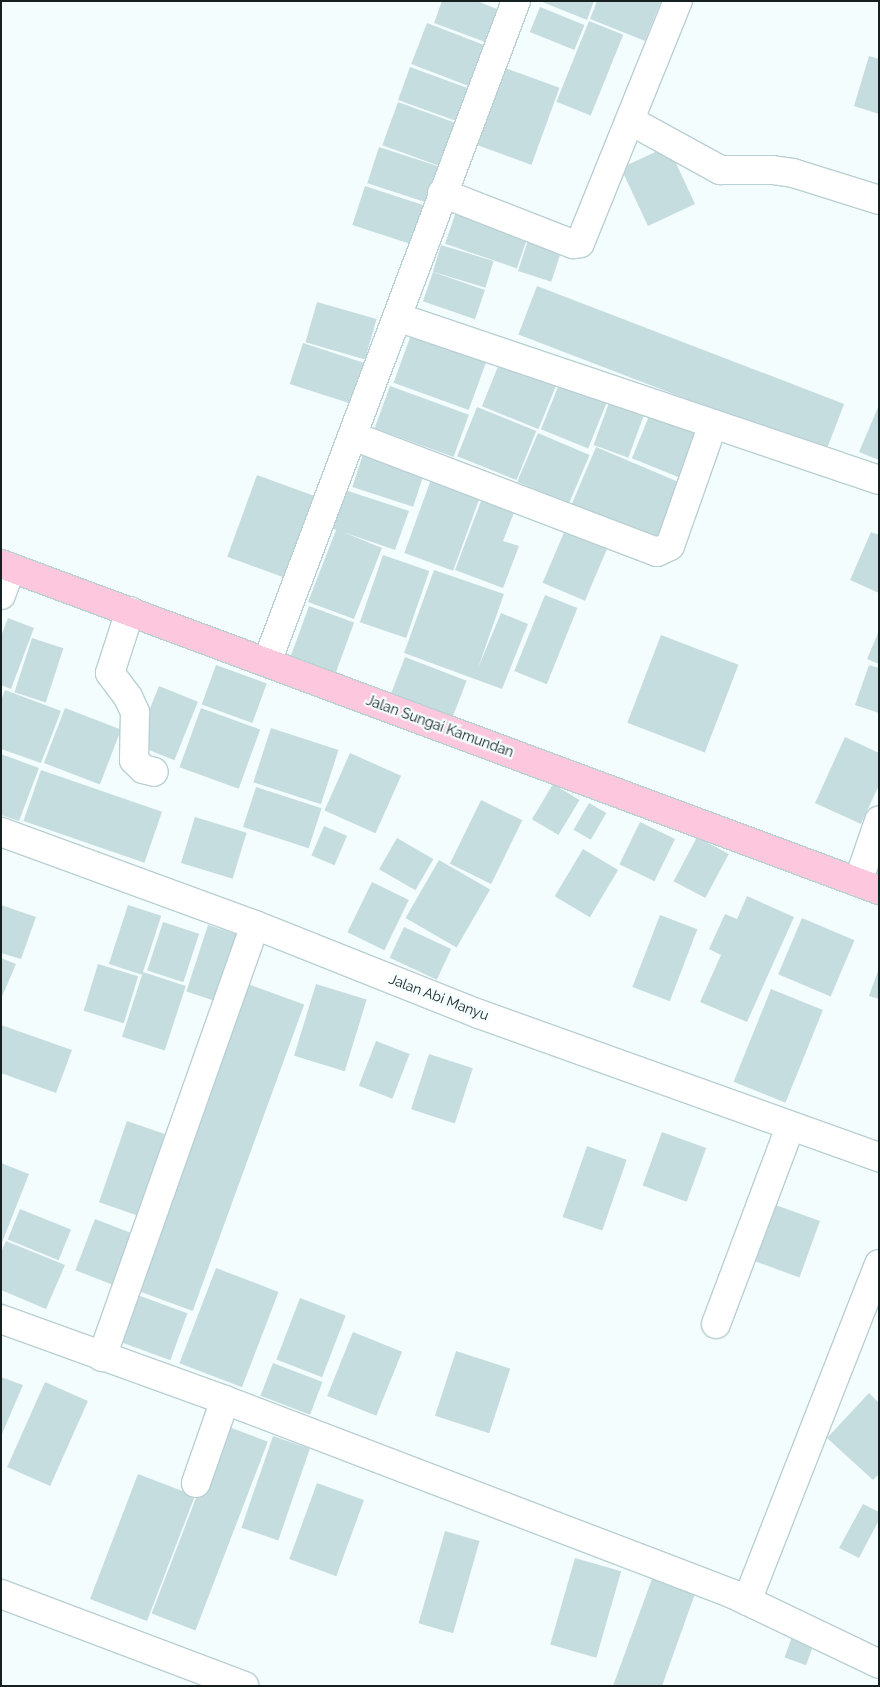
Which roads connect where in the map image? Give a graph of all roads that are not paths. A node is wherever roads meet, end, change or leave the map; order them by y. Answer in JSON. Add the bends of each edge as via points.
{"nodes":[{"id":1,"x":516,"y":1,"type":"edge"},
{"id":2,"x":678,"y":1,"type":"edge"},
{"id":3,"x":631,"y":121,"type":"junction"},
{"id":4,"x":442,"y":194,"type":"junction"},
{"id":5,"x":879,"y":200,"type":"edge"},
{"id":6,"x":397,"y":317,"type":"junction"},
{"id":7,"x":713,"y":424,"type":"junction"},
{"id":8,"x":353,"y":436,"type":"junction"},
{"id":9,"x":879,"y":480,"type":"edge"},
{"id":10,"x":6,"y":566,"type":"edge"},
{"id":11,"x":1,"y":595,"type":"edge"},
{"id":12,"x":130,"y":611,"type":"junction"},
{"id":13,"x":267,"y":662,"type":"junction"},
{"id":14,"x":154,"y":772,"type":"dead end"},
{"id":15,"x":879,"y":822,"type":"edge"},
{"id":16,"x":1,"y":832,"type":"edge"},
{"id":17,"x":868,"y":886,"type":"edge"},
{"id":18,"x":255,"y":924,"type":"junction"},
{"id":19,"x":790,"y":1127,"type":"junction"},
{"id":20,"x":879,"y":1157,"type":"edge"},
{"id":21,"x":879,"y":1264,"type":"edge"},
{"id":22,"x":1,"y":1319,"type":"edge"},
{"id":23,"x":716,"y":1324,"type":"dead end"},
{"id":24,"x":102,"y":1357,"type":"junction"},
{"id":25,"x":225,"y":1400,"type":"junction"},
{"id":26,"x":196,"y":1483,"type":"dead end"},
{"id":27,"x":1,"y":1594,"type":"edge"},
{"id":28,"x":747,"y":1601,"type":"junction"},
{"id":29,"x":879,"y":1664,"type":"edge"},
{"id":30,"x":244,"y":1686,"type":"edge"}],
"edges":[{"from":1,"to":4,"type":"street"},
{"from":2,"to":3,"type":"street"},
{"from":3,"to":4,"type":"street","via":[[584,238],[576,244]]},
{"from":3,"to":5,"type":"street","via":[[720,170],[794,173]]},
{"from":4,"to":6,"type":"street"},
{"from":6,"to":7,"type":"street"},
{"from":6,"to":8,"type":"street"},
{"from":7,"to":8,"type":"street","via":[[670,546],[657,552]]},
{"from":7,"to":9,"type":"street"},
{"from":8,"to":13,"type":"street"},
{"from":10,"to":11,"type":"street"},
{"from":10,"to":12,"type":"main road","name":"Jalan Sungai Kamundan"},
{"from":12,"to":13,"type":"main road","name":"Jalan Sungai Kamundan"},
{"from":12,"to":14,"type":"street","via":[[110,674],[135,712],[134,760],[143,769]]},
{"from":13,"to":17,"type":"main road","name":"Jalan Sungai Kamundan"},
{"from":15,"to":17,"type":"street"},
{"from":16,"to":18,"type":"street","name":"Jalan Abi Manyu"},
{"from":18,"to":19,"type":"street","name":"Jalan Abi Manyu","via":[[480,1014]]},
{"from":18,"to":24,"type":"street"},
{"from":19,"to":20,"type":"street","name":"Jalan Abi Manyu"},
{"from":19,"to":23,"type":"street"},
{"from":21,"to":28,"type":"street"},
{"from":22,"to":24,"type":"street"},
{"from":24,"to":25,"type":"street"},
{"from":25,"to":26,"type":"street"},
{"from":25,"to":28,"type":"street"},
{"from":27,"to":30,"type":"street"},
{"from":28,"to":29,"type":"street"}]}
